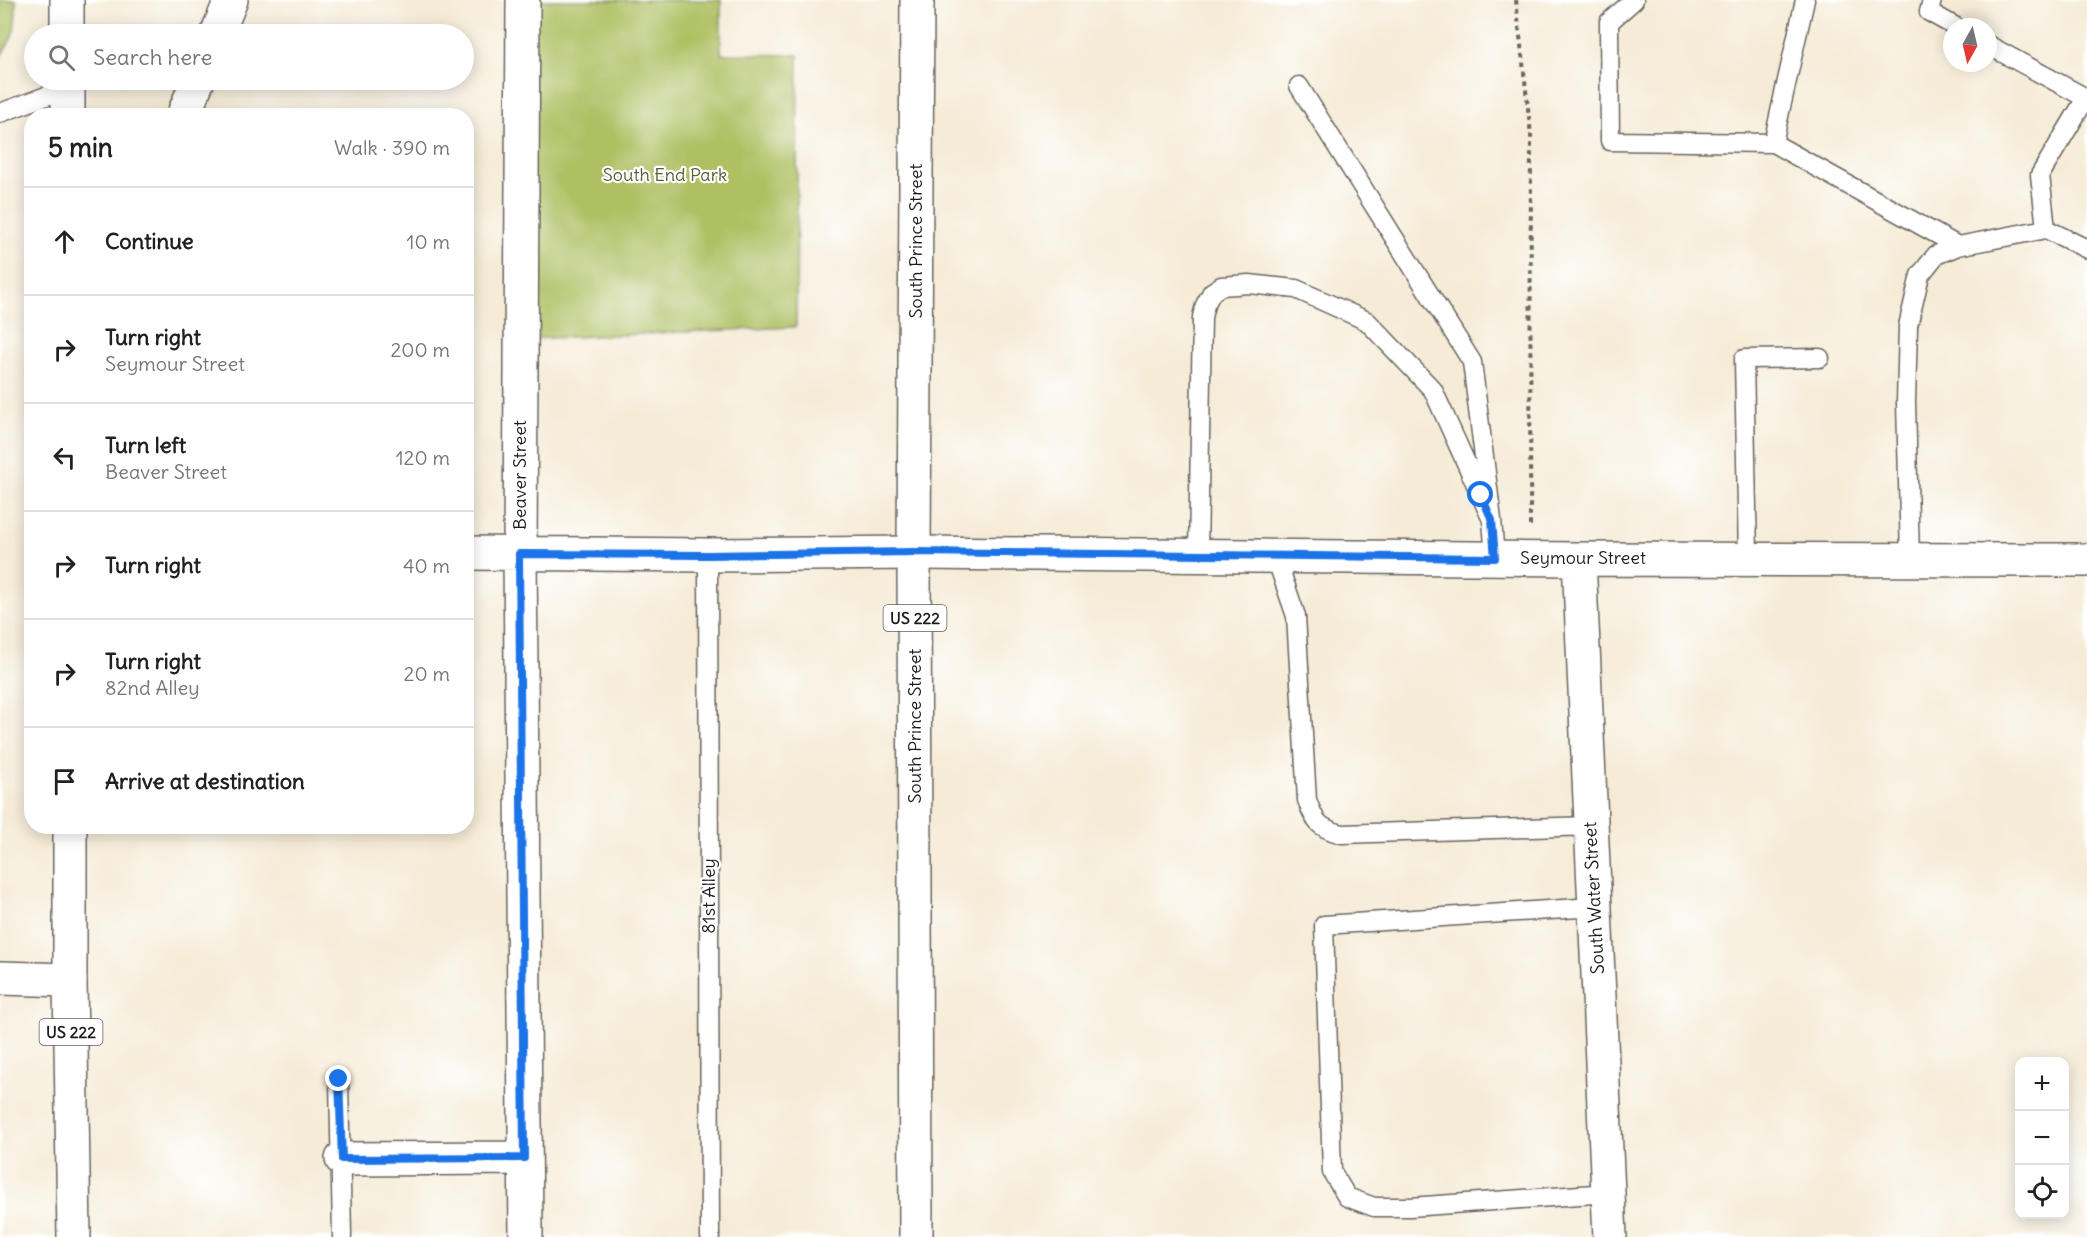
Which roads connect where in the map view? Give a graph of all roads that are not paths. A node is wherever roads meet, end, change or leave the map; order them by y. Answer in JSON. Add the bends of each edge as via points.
{"nodes":[{"id":1,"x":67,"y":0,"type":"edge"},
{"id":2,"x":231,"y":0,"type":"edge"},
{"id":3,"x":523,"y":0,"type":"edge"},
{"id":4,"x":916,"y":0,"type":"edge"},
{"id":5,"x":1634,"y":0,"type":"edge"},
{"id":6,"x":1804,"y":0,"type":"edge"},
{"id":7,"x":1932,"y":0,"type":"edge"},
{"id":8,"x":1943,"y":20,"type":"edge"},
{"id":9,"x":67,"y":24,"type":"edge"},
{"id":10,"x":221,"y":24,"type":"edge"},
{"id":11,"x":1997,"y":50,"type":"edge"},
{"id":12,"x":1299,"y":86,"type":"dead end"},
{"id":13,"x":194,"y":90,"type":"edge"},
{"id":14,"x":68,"y":94,"type":"edge"},
{"id":15,"x":186,"y":108,"type":"edge"},
{"id":16,"x":0,"y":113,"type":"edge"},
{"id":17,"x":1773,"y":143,"type":"junction"},
{"id":18,"x":2046,"y":229,"type":"junction"},
{"id":19,"x":1958,"y":246,"type":"junction"},
{"id":20,"x":2087,"y":249,"type":"edge"},
{"id":21,"x":1820,"y":358,"type":"dead end"},
{"id":22,"x":1492,"y":520,"type":"junction"},
{"id":23,"x":914,"y":552,"type":"junction"},
{"id":24,"x":474,"y":553,"type":"edge"},
{"id":25,"x":519,"y":554,"type":"junction"},
{"id":26,"x":708,"y":555,"type":"junction"},
{"id":27,"x":1275,"y":555,"type":"junction"},
{"id":28,"x":1198,"y":556,"type":"junction"},
{"id":29,"x":1495,"y":558,"type":"junction"},
{"id":30,"x":1748,"y":558,"type":"junction"},
{"id":31,"x":1578,"y":559,"type":"junction"},
{"id":32,"x":1910,"y":559,"type":"junction"},
{"id":33,"x":2087,"y":560,"type":"edge"},
{"id":34,"x":1591,"y":826,"type":"junction"},
{"id":35,"x":70,"y":834,"type":"edge"},
{"id":36,"x":1594,"y":907,"type":"junction"},
{"id":37,"x":0,"y":978,"type":"edge"},
{"id":38,"x":70,"y":980,"type":"junction"},
{"id":39,"x":339,"y":1079,"type":"dead end"},
{"id":40,"x":524,"y":1158,"type":"junction"},
{"id":41,"x":342,"y":1159,"type":"junction"},
{"id":42,"x":1608,"y":1193,"type":"junction"},
{"id":43,"x":74,"y":1237,"type":"edge"},
{"id":44,"x":342,"y":1237,"type":"edge"},
{"id":45,"x":526,"y":1237,"type":"edge"},
{"id":46,"x":710,"y":1237,"type":"edge"},
{"id":47,"x":915,"y":1237,"type":"edge"},
{"id":48,"x":1610,"y":1237,"type":"edge"}],
"edges":[{"from":1,"to":9,"type":"main road"},
{"from":2,"to":10,"type":"main road"},
{"from":3,"to":25,"type":"main road","name":"Beaver Street"},
{"from":4,"to":23,"type":"main road","name":"South Prince Street","number":"US 222"},
{"from":5,"to":17,"type":"lane","via":[[1609,22],[1610,141]]},
{"from":6,"to":17,"type":"lane"},
{"from":7,"to":8,"type":"lane","via":[[1929,12]]},
{"from":11,"to":18,"type":"lane","via":[[2086,98],[2040,175]]},
{"from":12,"to":22,"type":"lane","via":[[1472,362]]},
{"from":13,"to":15,"type":"main road"},
{"from":14,"to":16,"type":"lane"},
{"from":17,"to":19,"type":"lane"},
{"from":18,"to":19,"type":"lane"},
{"from":18,"to":20,"type":"lane"},
{"from":19,"to":32,"type":"lane","via":[[1936,255],[1920,275],[1908,326]]},
{"from":21,"to":30,"type":"lane","via":[[1744,359]]},
{"from":22,"to":28,"type":"lane","via":[[1433,390],[1367,321],[1296,289],[1249,284],[1221,286],[1212,292],[1202,316]]},
{"from":22,"to":29,"type":"lane"},
{"from":23,"to":26,"type":"main road","name":"Seymour Street"},
{"from":23,"to":28,"type":"main road","name":"Seymour Street"},
{"from":23,"to":47,"type":"main road","name":"South Prince Street","number":"US 222"},
{"from":24,"to":25,"type":"main road","name":"Seymour Street"},
{"from":25,"to":26,"type":"main road","name":"Seymour Street"},
{"from":25,"to":40,"type":"main road","name":"Beaver Street"},
{"from":26,"to":46,"type":"lane","name":"81st Alley"},
{"from":27,"to":28,"type":"main road","name":"Seymour Street"},
{"from":27,"to":29,"type":"main road","name":"Seymour Street"},
{"from":27,"to":34,"type":"lane","via":[[1296,616],[1307,800],[1315,821],[1342,834]]},
{"from":29,"to":31,"type":"main road","name":"Seymour Street"},
{"from":30,"to":31,"type":"main road","name":"Seymour Street"},
{"from":30,"to":32,"type":"main road","name":"Seymour Street"},
{"from":31,"to":34,"type":"main road","name":"South Water Street"},
{"from":32,"to":33,"type":"main road","name":"Seymour Street"},
{"from":34,"to":36,"type":"main road","name":"South Water Street"},
{"from":35,"to":38,"type":"main road","number":"US 222"},
{"from":36,"to":42,"type":"main road","name":"South Water Street"},
{"from":36,"to":42,"type":"lane","via":[[1324,925],[1332,1172],[1347,1197],[1374,1207]]},
{"from":37,"to":38,"type":"main road"},
{"from":38,"to":43,"type":"main road","number":"US 222"},
{"from":39,"to":41,"type":"lane"},
{"from":40,"to":41,"type":"main road"},
{"from":40,"to":45,"type":"main road","name":"Beaver Street"},
{"from":41,"to":44,"type":"lane"},
{"from":42,"to":48,"type":"main road","name":"South Water Street"}]}
